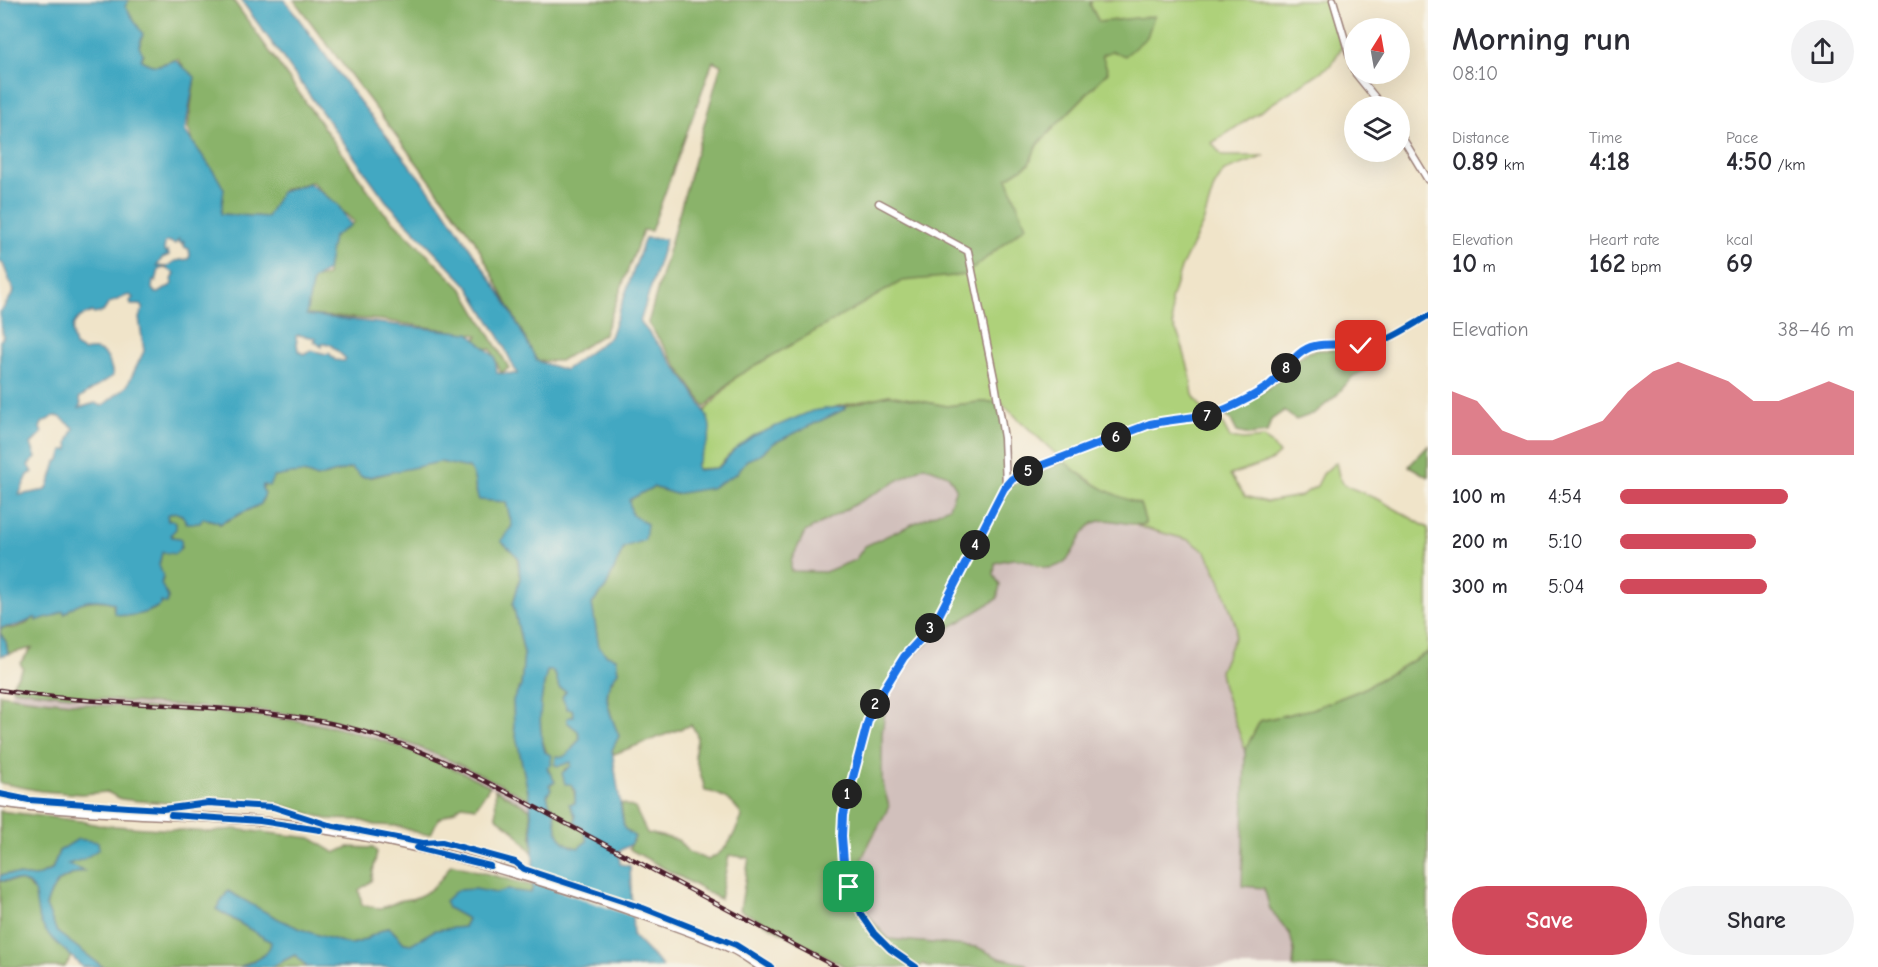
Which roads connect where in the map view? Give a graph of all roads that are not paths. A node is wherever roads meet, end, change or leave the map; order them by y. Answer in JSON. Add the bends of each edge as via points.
{"nodes":[{"id":1,"x":1333,"y":0,"type":"edge"},
{"id":2,"x":1344,"y":36,"type":"edge"},
{"id":3,"x":1365,"y":84,"type":"edge"},
{"id":4,"x":1374,"y":96,"type":"edge"},
{"id":5,"x":1410,"y":150,"type":"edge"},
{"id":6,"x":1428,"y":180,"type":"edge"},
{"id":7,"x":879,"y":203,"type":"dead end"},
{"id":8,"x":1428,"y":316,"type":"edge"},
{"id":9,"x":1006,"y":486,"type":"junction"},
{"id":10,"x":0,"y":802,"type":"edge"},
{"id":11,"x":762,"y":967,"type":"edge"},
{"id":12,"x":916,"y":967,"type":"edge"}],
"edges":[{"from":1,"to":2,"type":"street"},
{"from":3,"to":4,"type":"street"},
{"from":5,"to":6,"type":"street"},
{"from":7,"to":9,"type":"street","via":[[968,250],[1001,416]]},
{"from":8,"to":9,"type":"street","via":[[1377,343],[1304,350],[1266,387],[1227,408],[1150,424],[1027,471]]},
{"from":9,"to":12,"type":"street","via":[[935,623],[904,657],[876,702],[845,806],[842,836],[845,875],[851,892],[874,933]]},
{"from":10,"to":11,"type":"street","via":[[302,827],[446,854],[641,914],[733,949]]}]}
